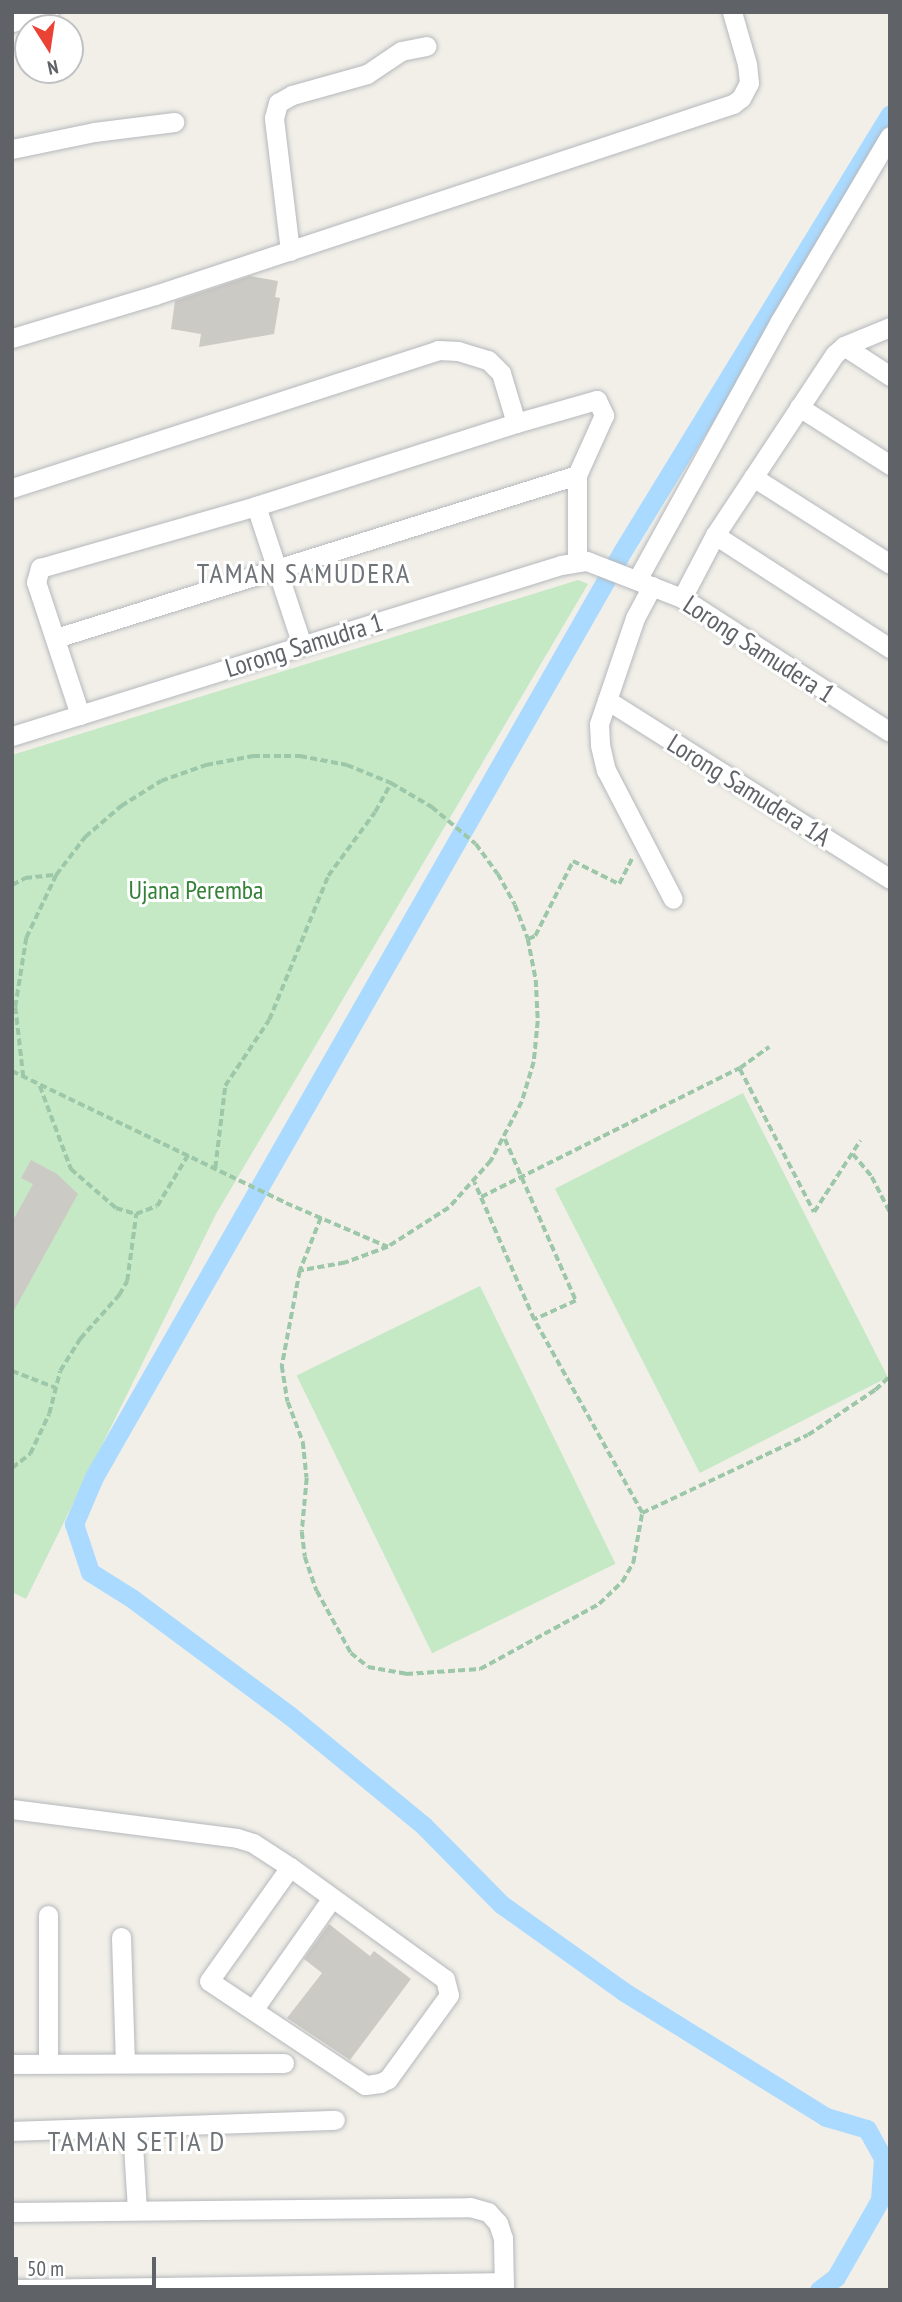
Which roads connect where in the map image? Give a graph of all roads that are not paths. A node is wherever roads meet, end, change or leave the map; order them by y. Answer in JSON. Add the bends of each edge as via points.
{"nodes":[{"id":1,"x":49,"y":12,"type":"edge"},
{"id":2,"x":732,"y":12,"type":"edge"},
{"id":3,"x":12,"y":22,"type":"edge"},
{"id":4,"x":427,"y":47,"type":"dead end"},
{"id":5,"x":174,"y":122,"type":"dead end"},
{"id":6,"x":890,"y":136,"type":"edge"},
{"id":7,"x":12,"y":149,"type":"edge"},
{"id":8,"x":290,"y":251,"type":"junction"},
{"id":9,"x":890,"y":327,"type":"edge"},
{"id":10,"x":12,"y":338,"type":"edge"},
{"id":11,"x":844,"y":346,"type":"junction"},
{"id":12,"x":890,"y":376,"type":"edge"},
{"id":13,"x":800,"y":407,"type":"junction"},
{"id":14,"x":516,"y":422,"type":"junction"},
{"id":15,"x":890,"y":465,"type":"edge"},
{"id":16,"x":577,"y":475,"type":"junction"},
{"id":17,"x":753,"y":477,"type":"junction"},
{"id":18,"x":12,"y":488,"type":"edge"},
{"id":19,"x":256,"y":506,"type":"junction"},
{"id":20,"x":715,"y":535,"type":"junction"},
{"id":21,"x":587,"y":562,"type":"junction"},
{"id":22,"x":890,"y":564,"type":"edge"},
{"id":23,"x":279,"y":569,"type":"junction"},
{"id":24,"x":637,"y":580,"type":"junction"},
{"id":25,"x":682,"y":598,"type":"junction"},
{"id":26,"x":56,"y":638,"type":"junction"},
{"id":27,"x":302,"y":645,"type":"junction"},
{"id":28,"x":890,"y":648,"type":"edge"},
{"id":29,"x":607,"y":700,"type":"junction"},
{"id":30,"x":80,"y":715,"type":"junction"},
{"id":31,"x":890,"y":733,"type":"edge"},
{"id":32,"x":12,"y":736,"type":"edge"},
{"id":33,"x":887,"y":871,"type":"edge"},
{"id":34,"x":673,"y":899,"type":"dead end"},
{"id":35,"x":15,"y":1807,"type":"edge"},
{"id":36,"x":289,"y":1867,"type":"junction"},
{"id":37,"x":332,"y":1898,"type":"junction"},
{"id":38,"x":48,"y":1915,"type":"dead end"},
{"id":39,"x":121,"y":1937,"type":"dead end"},
{"id":40,"x":253,"y":2010,"type":"junction"},
{"id":41,"x":124,"y":2062,"type":"junction"},
{"id":42,"x":48,"y":2063,"type":"junction"},
{"id":43,"x":284,"y":2063,"type":"dead end"},
{"id":44,"x":12,"y":2064,"type":"edge"},
{"id":45,"x":335,"y":2120,"type":"dead end"},
{"id":46,"x":132,"y":2128,"type":"junction"},
{"id":47,"x":12,"y":2131,"type":"edge"},
{"id":48,"x":137,"y":2210,"type":"junction"},
{"id":49,"x":12,"y":2212,"type":"edge"},
{"id":50,"x":504,"y":2286,"type":"edge"},
{"id":51,"x":12,"y":2289,"type":"edge"},
{"id":52,"x":61,"y":2289,"type":"edge"}],
"edges":[{"from":1,"to":3,"type":"street"},
{"from":2,"to":8,"type":"street","via":[[749,83],[733,103]]},
{"from":4,"to":8,"type":"street","via":[[401,51],[367,74],[278,103],[274,118]]},
{"from":5,"to":7,"type":"street"},
{"from":6,"to":24,"type":"street","via":[[780,321]]},
{"from":8,"to":10,"type":"street"},
{"from":9,"to":11,"type":"street"},
{"from":11,"to":12,"type":"street"},
{"from":11,"to":13,"type":"street"},
{"from":13,"to":15,"type":"street"},
{"from":13,"to":17,"type":"street"},
{"from":14,"to":16,"type":"street","via":[[590,400],[600,402],[604,415]]},
{"from":14,"to":18,"type":"street","via":[[501,373],[488,360],[438,350]]},
{"from":14,"to":19,"type":"street"},
{"from":16,"to":21,"type":"street"},
{"from":16,"to":23,"type":"street"},
{"from":17,"to":20,"type":"street"},
{"from":17,"to":22,"type":"street"},
{"from":19,"to":23,"type":"street"},
{"from":19,"to":26,"type":"street","via":[[40,568],[36,582]]},
{"from":20,"to":25,"type":"street"},
{"from":20,"to":28,"type":"street"},
{"from":21,"to":24,"type":"street","name":"Lorong Samudera 1"},
{"from":21,"to":27,"type":"street","name":"Lorong Samudra 1"},
{"from":23,"to":26,"type":"street"},
{"from":23,"to":27,"type":"street"},
{"from":24,"to":25,"type":"street","name":"Lorong Samudera 1"},
{"from":24,"to":29,"type":"street","via":[[635,618]]},
{"from":25,"to":31,"type":"street","name":"Lorong Samudera 1"},
{"from":26,"to":30,"type":"street"},
{"from":27,"to":30,"type":"street","name":"Lorong Samudra 1"},
{"from":29,"to":33,"type":"street","name":"Lorong Samudera 1A"},
{"from":29,"to":34,"type":"street","via":[[599,724],[606,770]]},
{"from":30,"to":32,"type":"street","name":"Lorong Samudra 1"},
{"from":35,"to":36,"type":"street","via":[[237,1838],[254,1843]]},
{"from":36,"to":37,"type":"street"},
{"from":36,"to":40,"type":"street","via":[[209,1981]]},
{"from":37,"to":40,"type":"street"},
{"from":37,"to":40,"type":"street","via":[[445,1979],[449,1995],[388,2079],[365,2085]]},
{"from":38,"to":42,"type":"street"},
{"from":39,"to":41,"type":"street"},
{"from":41,"to":42,"type":"street"},
{"from":41,"to":43,"type":"street"},
{"from":42,"to":44,"type":"street"},
{"from":45,"to":46,"type":"street"},
{"from":46,"to":47,"type":"street"},
{"from":46,"to":48,"type":"street"},
{"from":48,"to":49,"type":"street"},
{"from":48,"to":50,"type":"street","via":[[470,2207],[488,2212],[498,2223],[503,2238]]},
{"from":50,"to":52,"type":"street"},
{"from":51,"to":52,"type":"street"}]}
